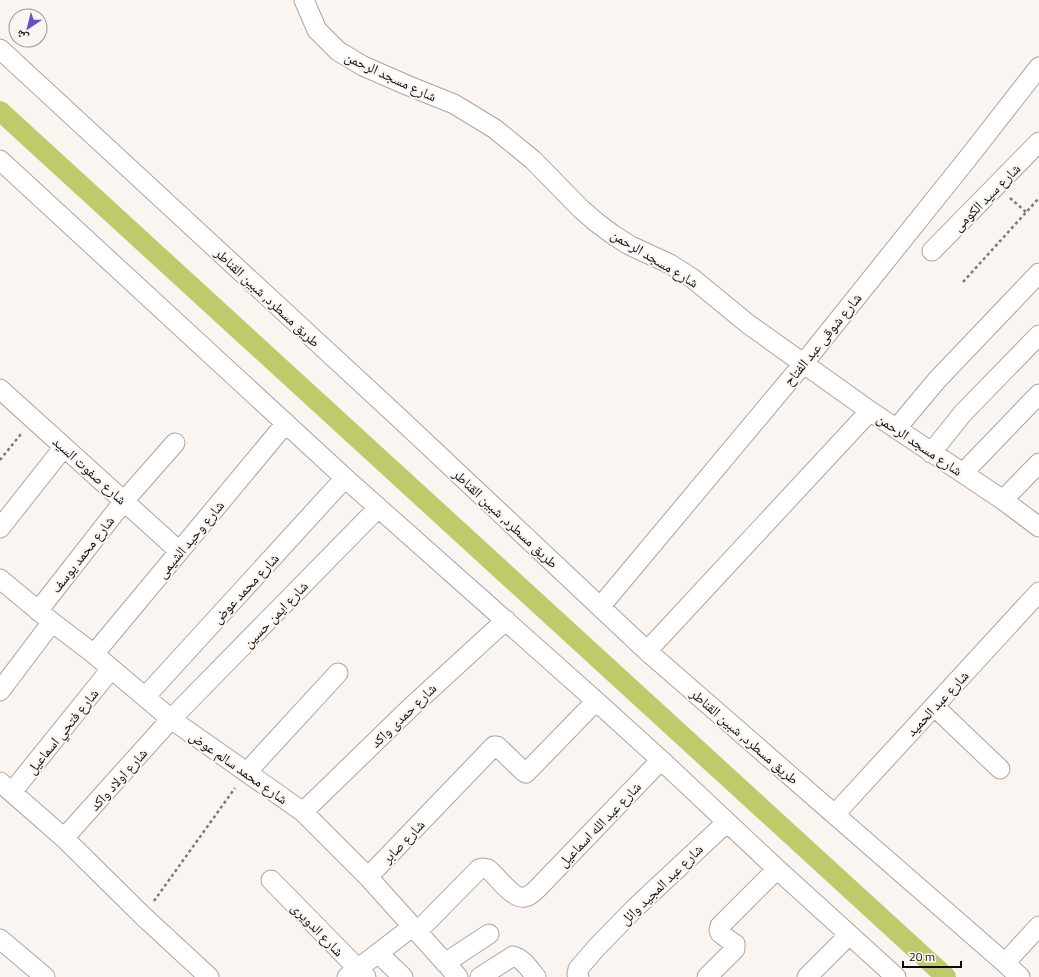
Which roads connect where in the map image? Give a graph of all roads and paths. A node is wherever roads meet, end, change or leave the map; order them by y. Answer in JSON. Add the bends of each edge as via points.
{"nodes":[{"id":1,"x":304,"y":0,"type":"edge"},
{"id":2,"x":0,"y":49,"type":"edge"},
{"id":3,"x":1039,"y":67,"type":"edge"},
{"id":4,"x":1039,"y":142,"type":"edge"},
{"id":5,"x":0,"y":160,"type":"edge"},
{"id":6,"x":1039,"y":198,"type":"edge"},
{"id":7,"x":932,"y":251,"type":"dead end"},
{"id":8,"x":1039,"y":273,"type":"edge"},
{"id":9,"x":963,"y":282,"type":"dead end"},
{"id":10,"x":1039,"y":335,"type":"edge"},
{"id":11,"x":803,"y":364,"type":"junction"},
{"id":12,"x":1,"y":393,"type":"edge"},
{"id":13,"x":1039,"y":394,"type":"edge"},
{"id":14,"x":870,"y":411,"type":"junction"},
{"id":15,"x":33,"y":419,"type":"junction"},
{"id":16,"x":286,"y":423,"type":"junction"},
{"id":17,"x":896,"y":429,"type":"junction"},
{"id":18,"x":175,"y":443,"type":"dead end"},
{"id":19,"x":64,"y":447,"type":"junction"},
{"id":20,"x":931,"y":452,"type":"junction"},
{"id":21,"x":0,"y":460,"type":"edge"},
{"id":22,"x":1039,"y":463,"type":"edge"},
{"id":23,"x":963,"y":473,"type":"junction"},
{"id":24,"x":345,"y":478,"type":"junction"},
{"id":25,"x":1003,"y":500,"type":"junction"},
{"id":26,"x":124,"y":501,"type":"junction"},
{"id":27,"x":378,"y":508,"type":"junction"},
{"id":28,"x":1039,"y":527,"type":"edge"},
{"id":29,"x":0,"y":528,"type":"edge"},
{"id":30,"x":180,"y":551,"type":"junction"},
{"id":31,"x":0,"y":578,"type":"edge"},
{"id":32,"x":1039,"y":592,"type":"edge"},
{"id":33,"x":600,"y":606,"type":"junction"},
{"id":34,"x":45,"y":617,"type":"junction"},
{"id":35,"x":506,"y":620,"type":"junction"},
{"id":36,"x":648,"y":651,"type":"junction"},
{"id":37,"x":94,"y":654,"type":"junction"},
{"id":38,"x":111,"y":669,"type":"junction"},
{"id":39,"x":338,"y":673,"type":"dead end"},
{"id":40,"x":0,"y":691,"type":"edge"},
{"id":41,"x":144,"y":697,"type":"junction"},
{"id":42,"x":596,"y":701,"type":"junction"},
{"id":43,"x":934,"y":706,"type":"junction"},
{"id":44,"x":171,"y":719,"type":"junction"},
{"id":45,"x":661,"y":760,"type":"junction"},
{"id":46,"x":1000,"y":769,"type":"dead end"},
{"id":47,"x":247,"y":772,"type":"junction"},
{"id":48,"x":6,"y":787,"type":"edge"},
{"id":49,"x":303,"y":812,"type":"junction"},
{"id":50,"x":835,"y":814,"type":"junction"},
{"id":51,"x":726,"y":822,"type":"junction"},
{"id":52,"x":64,"y":838,"type":"junction"},
{"id":53,"x":777,"y":869,"type":"junction"},
{"id":54,"x":368,"y":878,"type":"junction"},
{"id":55,"x":271,"y":880,"type":"dead end"},
{"id":56,"x":143,"y":916,"type":"junction"},
{"id":57,"x":1039,"y":926,"type":"edge"},
{"id":58,"x":414,"y":930,"type":"junction"},
{"id":59,"x":489,"y":934,"type":"dead end"},
{"id":60,"x":849,"y":935,"type":"junction"},
{"id":61,"x":0,"y":939,"type":"edge"},
{"id":62,"x":378,"y":953,"type":"junction"},
{"id":63,"x":445,"y":963,"type":"junction"},
{"id":64,"x":1005,"y":963,"type":"junction"},
{"id":65,"x":357,"y":974,"type":"edge"},
{"id":66,"x":45,"y":977,"type":"edge"},
{"id":67,"x":209,"y":977,"type":"edge"},
{"id":68,"x":402,"y":977,"type":"edge"},
{"id":69,"x":458,"y":977,"type":"edge"},
{"id":70,"x":480,"y":977,"type":"edge"},
{"id":71,"x":536,"y":977,"type":"edge"},
{"id":72,"x":579,"y":977,"type":"edge"},
{"id":73,"x":707,"y":977,"type":"edge"},
{"id":74,"x":807,"y":977,"type":"edge"},
{"id":75,"x":896,"y":977,"type":"edge"},
{"id":76,"x":1020,"y":977,"type":"edge"}],
"edges":[{"from":1,"to":11,"type":"street","name":"شارع مسجد الرحمن","via":[[317,30],[338,51],[363,66],[454,104],[495,129],[533,160],[601,226],[629,245],[670,264],[692,278],[748,324]]},
{"from":2,"to":33,"type":"street","name":"طريق مسطرد, شبين القناطر"},
{"from":3,"to":11,"type":"street","name":"شارع شوقى عبد الفتاح"},
{"from":4,"to":7,"type":"street","name":"شارع سيد الكومى"},
{"from":5,"to":16,"type":"street"},
{"from":6,"to":9,"type":"path"},
{"from":8,"to":17,"type":"street","via":[[937,380]]},
{"from":10,"to":20,"type":"street","via":[[963,413]]},
{"from":11,"to":14,"type":"street","name":"شارع مسجد الرحمن"},
{"from":11,"to":33,"type":"street","name":"شارع شوقى عبد الفتاح"},
{"from":12,"to":15,"type":"street","name":"شارع صفوت السيد"},
{"from":13,"to":23,"type":"street"},
{"from":14,"to":17,"type":"street","name":"شارع مسجد الرحمن"},
{"from":14,"to":36,"type":"street"},
{"from":15,"to":19,"type":"street","name":"شارع صفوت السيد"},
{"from":15,"to":21,"type":"path"},
{"from":16,"to":24,"type":"street"},
{"from":16,"to":30,"type":"street","name":"شارع وحيد الشيمى"},
{"from":17,"to":20,"type":"street","name":"شارع مسجد الرحمن"},
{"from":18,"to":26,"type":"street","name":"شارع محمد يوسف"},
{"from":19,"to":26,"type":"street","name":"شارع صفوت السيد"},
{"from":19,"to":29,"type":"street"},
{"from":20,"to":23,"type":"street","name":"شارع مسجد الرحمن"},
{"from":22,"to":25,"type":"street"},
{"from":23,"to":25,"type":"street","name":"شارع مسجد الرحمن"},
{"from":24,"to":27,"type":"street"},
{"from":24,"to":41,"type":"street","name":"شارع محمد عوض"},
{"from":25,"to":28,"type":"street","name":"شارع مسجد الرحمن"},
{"from":26,"to":30,"type":"street","name":"شارع صفوت السيد"},
{"from":26,"to":34,"type":"street","name":"شارع محمد يوسف"},
{"from":27,"to":35,"type":"street"},
{"from":27,"to":44,"type":"street","name":"شارع ايمن حسين"},
{"from":30,"to":37,"type":"street","name":"شارع وحيد الشيمى"},
{"from":31,"to":34,"type":"street","name":"شارع محمد سالم عوض"},
{"from":32,"to":43,"type":"street","name":"شارع عبد الحميد"},
{"from":33,"to":36,"type":"street","name":"طريق مسطرد, شبين القناطر"},
{"from":34,"to":37,"type":"street","name":"شارع محمد سالم عوض"},
{"from":34,"to":40,"type":"street","name":"شارع محمد يوسف"},
{"from":35,"to":42,"type":"street"},
{"from":35,"to":49,"type":"street","name":"شارع حمدى واكد","via":[[410,708]]},
{"from":36,"to":50,"type":"street","name":"طريق مسطرد, شبين القناطر"},
{"from":37,"to":38,"type":"street","name":"شارع محمد سالم عوض"},
{"from":38,"to":41,"type":"street","name":"شارع محمد سالم عوض"},
{"from":38,"to":48,"type":"street","name":"شارع فتحي اسماعيل"},
{"from":39,"to":47,"type":"street"},
{"from":41,"to":44,"type":"street","name":"شارع محمد سالم عوض"},
{"from":42,"to":45,"type":"street"},
{"from":42,"to":54,"type":"street","name":"شارع صابر","via":[[526,772],[495,745]]},
{"from":43,"to":46,"type":"street"},
{"from":43,"to":50,"type":"street","name":"شارع عبد الحميد"},
{"from":44,"to":47,"type":"street","name":"شارع محمد سالم عوض"},
{"from":44,"to":52,"type":"street","name":"شارع اولاد واكد"},
{"from":45,"to":51,"type":"street"},
{"from":45,"to":58,"type":"street","name":"شارع عبد الله اسماعيل","via":[[530,896],[517,896],[488,869],[479,869]]},
{"from":47,"to":49,"type":"street","name":"شارع محمد سالم عوض"},
{"from":47,"to":56,"type":"path"},
{"from":48,"to":52,"type":"street"},
{"from":49,"to":54,"type":"street","name":"شارع محمد سالم عوض"},
{"from":50,"to":64,"type":"street","name":"طريق مسطرد, شبين القناطر"},
{"from":51,"to":53,"type":"street"},
{"from":51,"to":72,"type":"street","name":"شارع عبد المجيد وائل","via":[[597,947],[578,969]]},
{"from":52,"to":56,"type":"street"},
{"from":53,"to":60,"type":"street"},
{"from":53,"to":73,"type":"street","via":[[720,926],[720,933],[735,944],[735,949]]},
{"from":54,"to":58,"type":"street","name":"شارع محمد سالم عوض"},
{"from":55,"to":65,"type":"street","name":"شارع الدويرى"},
{"from":56,"to":67,"type":"street"},
{"from":57,"to":64,"type":"street"},
{"from":58,"to":62,"type":"street"},
{"from":58,"to":63,"type":"street","name":"شارع محمد سالم عوض"},
{"from":59,"to":63,"type":"street"},
{"from":60,"to":74,"type":"street"},
{"from":60,"to":75,"type":"street"},
{"from":61,"to":66,"type":"street"},
{"from":62,"to":65,"type":"street"},
{"from":62,"to":68,"type":"street"},
{"from":63,"to":69,"type":"street","name":"شارع محمد سالم عوض"},
{"from":64,"to":76,"type":"street","name":"طريق مسطرد, شبين القناطر"},
{"from":70,"to":71,"type":"street","via":[[513,956],[521,960]]}]}
